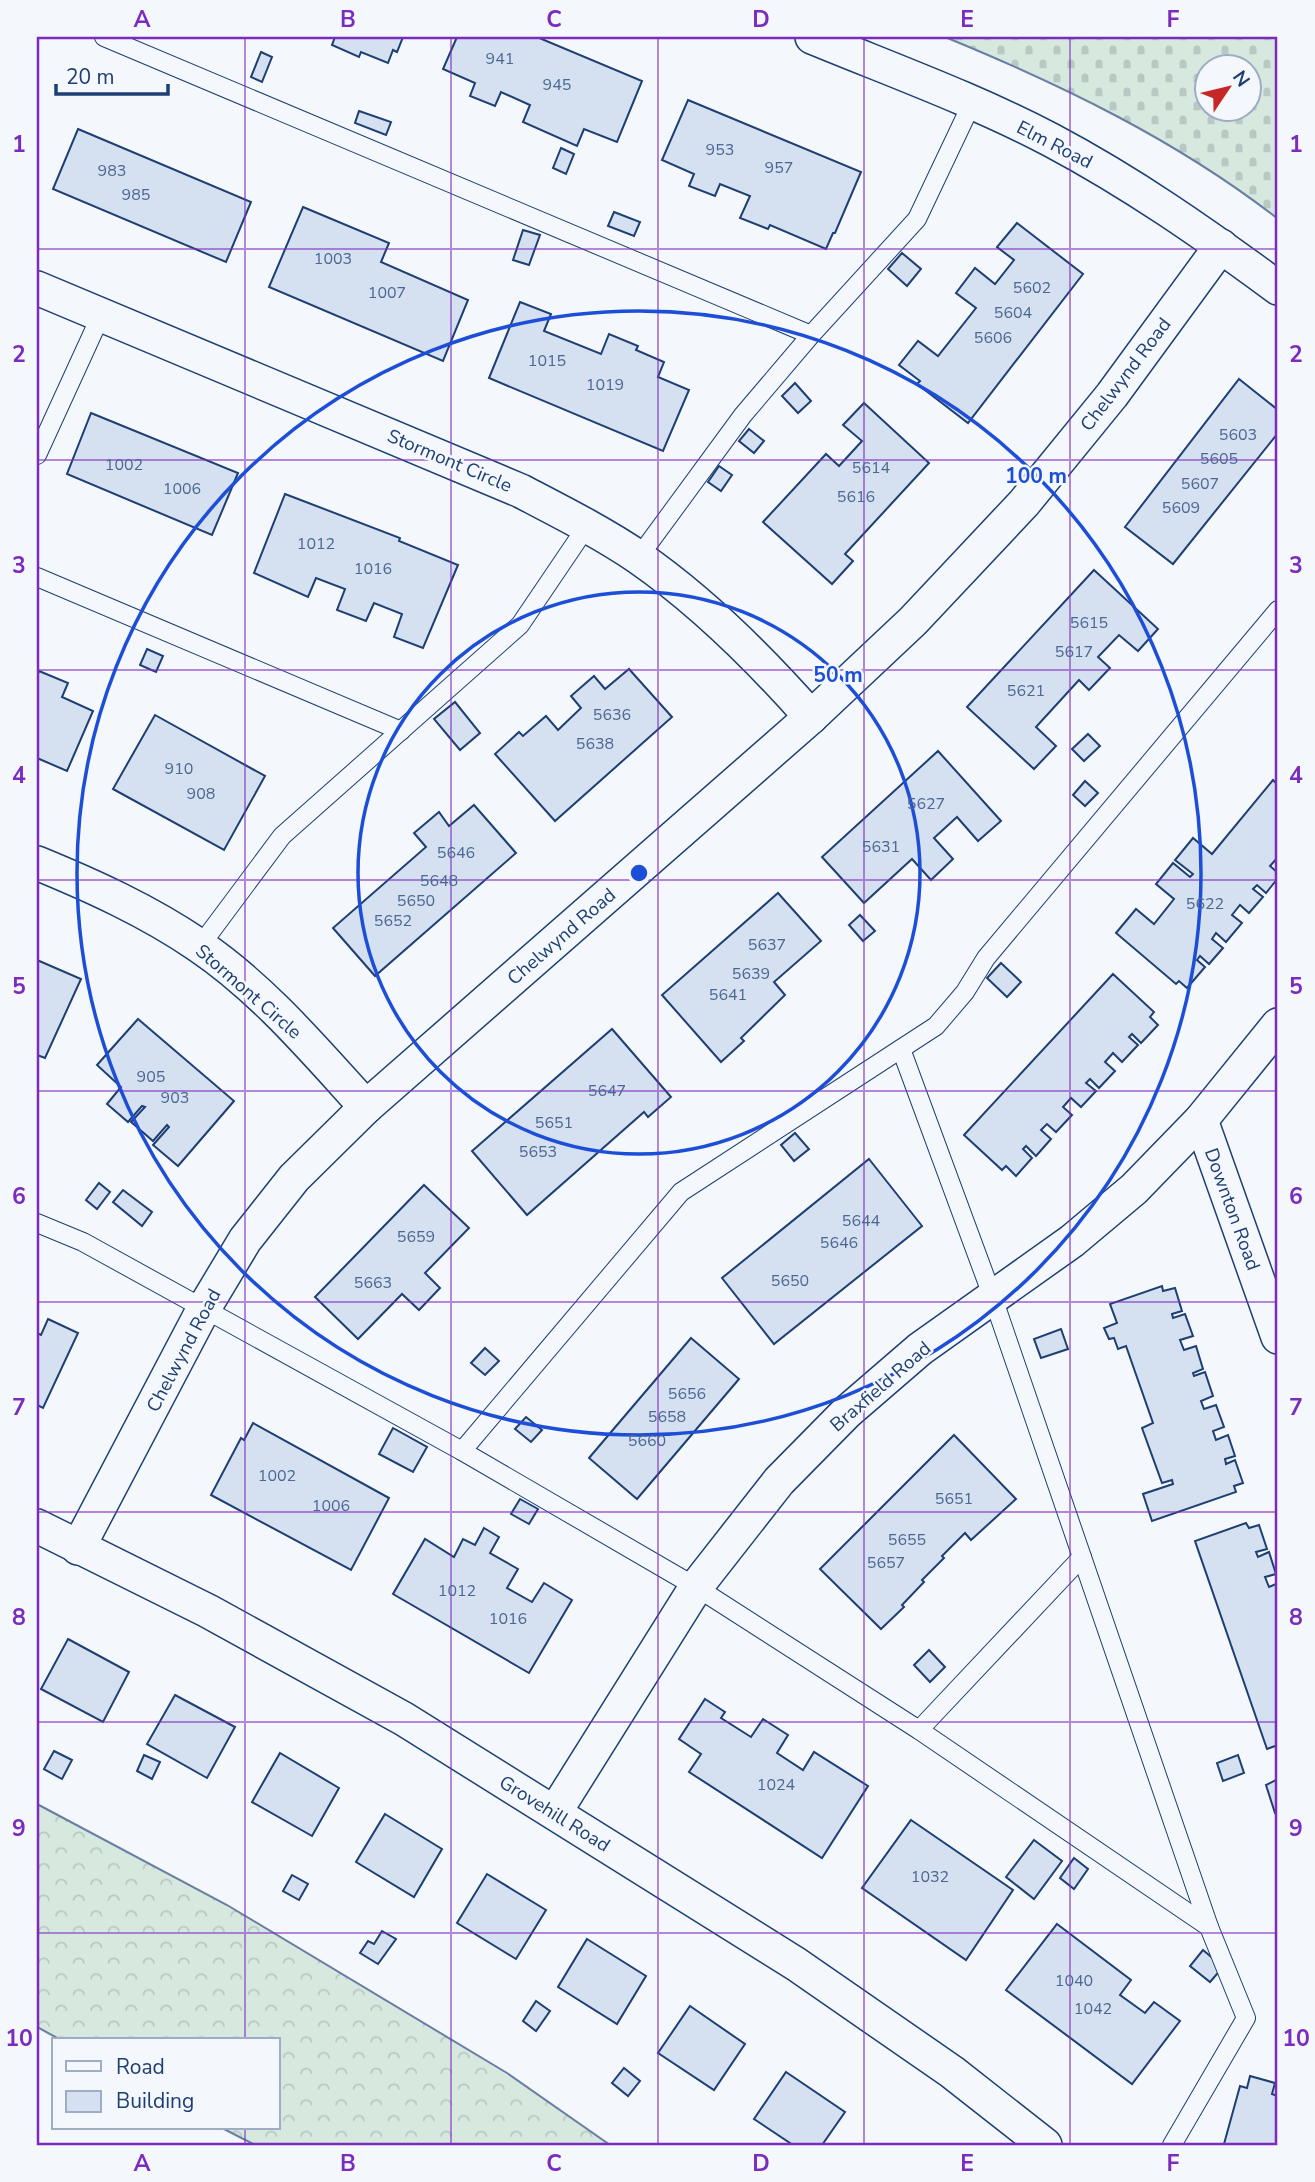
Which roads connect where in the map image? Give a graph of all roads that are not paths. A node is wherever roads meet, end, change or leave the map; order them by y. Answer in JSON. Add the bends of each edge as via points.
{"nodes":[{"id":1,"x":104,"y":37,"type":"edge"},
{"id":2,"x":812,"y":37,"type":"edge"},
{"id":3,"x":972,"y":103,"type":"junction"},
{"id":4,"x":1221,"y":246,"type":"junction"},
{"id":5,"x":37,"y":288,"type":"edge"},
{"id":6,"x":1278,"y":288,"type":"edge"},
{"id":7,"x":102,"y":313,"type":"junction"},
{"id":8,"x":811,"y":335,"type":"junction"},
{"id":9,"x":37,"y":456,"type":"edge"},
{"id":10,"x":587,"y":526,"type":"junction"},
{"id":11,"x":638,"y":558,"type":"junction"},
{"id":12,"x":37,"y":577,"type":"edge"},
{"id":13,"x":1278,"y":610,"type":"edge"},
{"id":14,"x":811,"y":717,"type":"junction"},
{"id":15,"x":401,"y":731,"type":"junction"},
{"id":16,"x":37,"y":863,"type":"edge"},
{"id":17,"x":200,"y":946,"type":"junction"},
{"id":18,"x":1278,"y":1025,"type":"edge"},
{"id":19,"x":901,"y":1049,"type":"junction"},
{"id":20,"x":366,"y":1107,"type":"junction"},
{"id":21,"x":1201,"y":1120,"type":"junction"},
{"id":22,"x":37,"y":1223,"type":"edge"},
{"id":23,"x":993,"y":1298,"type":"junction"},
{"id":24,"x":203,"y":1310,"type":"junction"},
{"id":25,"x":1278,"y":1337,"type":"edge"},
{"id":26,"x":462,"y":1451,"type":"junction"},
{"id":27,"x":37,"y":1527,"type":"edge"},
{"id":28,"x":78,"y":1548,"type":"junction"},
{"id":29,"x":1083,"y":1557,"type":"junction"},
{"id":30,"x":695,"y":1587,"type":"junction"},
{"id":31,"x":919,"y":1730,"type":"junction"},
{"id":32,"x":555,"y":1812,"type":"junction"},
{"id":33,"x":1209,"y":1927,"type":"junction"},
{"id":34,"x":1045,"y":2145,"type":"edge"},
{"id":35,"x":1172,"y":2145,"type":"edge"}],
"edges":[{"from":1,"to":8,"type":"lane"},
{"from":2,"to":3,"type":"street","name":"Elm Road"},
{"from":3,"to":4,"type":"street","name":"Elm Road","via":[[1102,169]]},
{"from":3,"to":8,"type":"lane","via":[[917,219]]},
{"from":4,"to":6,"type":"street","name":"Elm Road"},
{"from":4,"to":14,"type":"street","name":"Chelwynd Road","via":[[1112,395],[1024,503],[913,621]]},
{"from":5,"to":7,"type":"street","name":"Stormont Circle"},
{"from":7,"to":9,"type":"lane"},
{"from":7,"to":10,"type":"street","name":"Stormont Circle","via":[[521,491]]},
{"from":8,"to":11,"type":"lane","via":[[743,415]]},
{"from":10,"to":11,"type":"street","name":"Stormont Circle"},
{"from":10,"to":15,"type":"lane","via":[[520,625]]},
{"from":11,"to":14,"type":"street","name":"Stormont Circle","via":[[758,657]]},
{"from":12,"to":15,"type":"lane"},
{"from":13,"to":19,"type":"lane","via":[[986,958],[936,1026]]},
{"from":14,"to":20,"type":"street","name":"Chelwynd Road"},
{"from":15,"to":17,"type":"lane","via":[[282,836]]},
{"from":16,"to":17,"type":"street","name":"Stormont Circle","via":[[144,911]]},
{"from":17,"to":20,"type":"street","name":"Stormont Circle","via":[[255,990]]},
{"from":18,"to":21,"type":"street","name":"Braxfield Road"},
{"from":19,"to":23,"type":"lane"},
{"from":19,"to":26,"type":"lane","via":[[681,1192]]},
{"from":20,"to":24,"type":"street","name":"Chelwynd Road","via":[[293,1178],[245,1240]]},
{"from":21,"to":23,"type":"street","name":"Braxfield Road","via":[[1135,1189]]},
{"from":21,"to":25,"type":"street","name":"Downton Road"},
{"from":22,"to":24,"type":"lane","via":[[83,1242]]},
{"from":23,"to":29,"type":"lane"},
{"from":23,"to":30,"type":"street","name":"Braxfield Road","via":[[920,1349],[847,1412],[779,1481]]},
{"from":24,"to":26,"type":"lane"},
{"from":24,"to":28,"type":"street","name":"Chelwynd Road"},
{"from":26,"to":30,"type":"lane"},
{"from":27,"to":28,"type":"street","name":"Grovehill Road"},
{"from":28,"to":32,"type":"street","name":"Grovehill Road","via":[[289,1655]]},
{"from":29,"to":31,"type":"lane"},
{"from":29,"to":33,"type":"lane"},
{"from":30,"to":31,"type":"lane"},
{"from":30,"to":32,"type":"street","name":"Braxfield Road"},
{"from":31,"to":33,"type":"lane"},
{"from":32,"to":34,"type":"street","name":"Grovehill Road","via":[[796,1964],[952,2072]]},
{"from":33,"to":35,"type":"lane","via":[[1246,2018]]}]}
